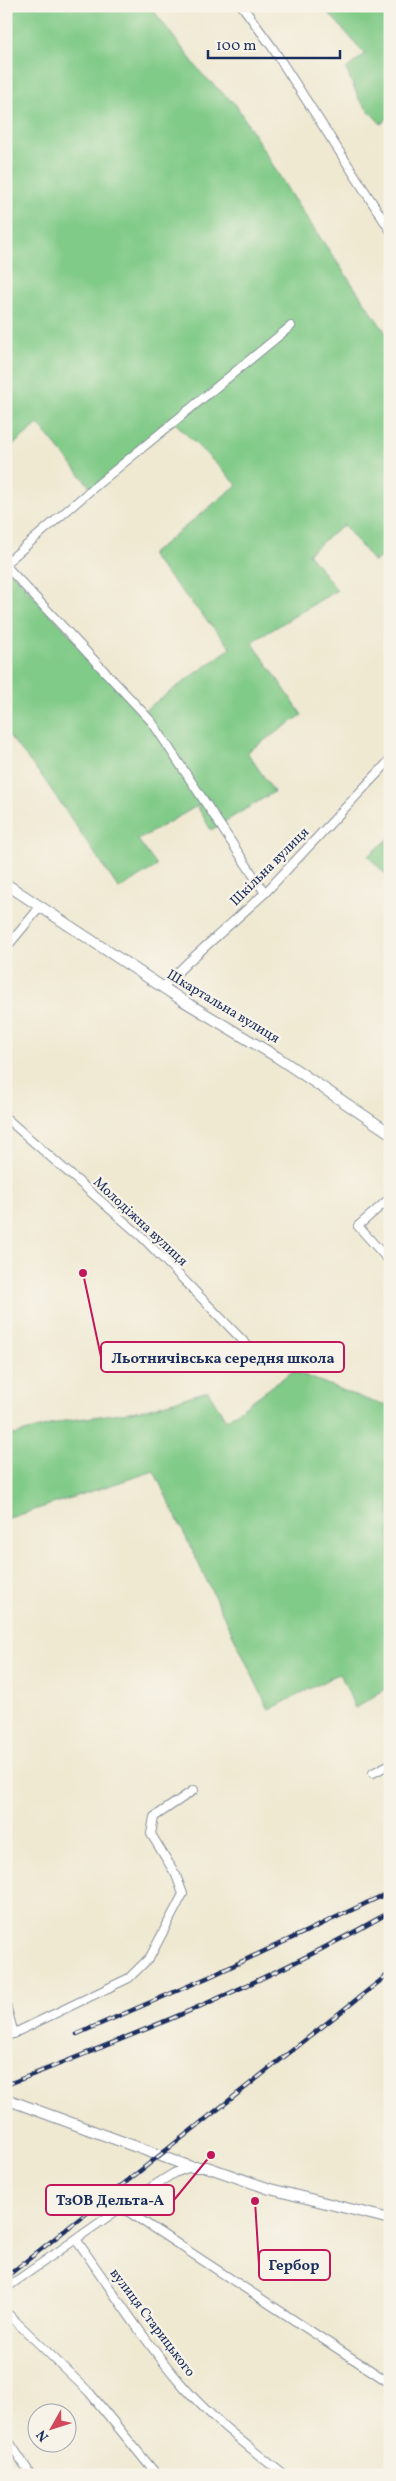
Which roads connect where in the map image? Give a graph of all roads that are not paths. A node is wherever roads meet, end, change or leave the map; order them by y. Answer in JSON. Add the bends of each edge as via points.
{"nodes":[{"id":1,"x":242,"y":6,"type":"edge"},
{"id":2,"x":390,"y":230,"type":"edge"},
{"id":3,"x":291,"y":326,"type":"dead end"},
{"id":4,"x":6,"y":564,"type":"edge"},
{"id":5,"x":390,"y":760,"type":"edge"},
{"id":6,"x":6,"y":884,"type":"edge"},
{"id":7,"x":265,"y":893,"type":"junction"},
{"id":8,"x":40,"y":907,"type":"junction"},
{"id":9,"x":6,"y":948,"type":"edge"},
{"id":10,"x":163,"y":988,"type":"junction"},
{"id":11,"x":6,"y":1118,"type":"edge"},
{"id":12,"x":390,"y":1133,"type":"edge"},
{"id":13,"x":390,"y":1198,"type":"edge"},
{"id":14,"x":390,"y":1262,"type":"edge"},
{"id":15,"x":252,"y":1350,"type":"dead end"},
{"id":16,"x":390,"y":1764,"type":"edge"},
{"id":17,"x":373,"y":1773,"type":"dead end"},
{"id":18,"x":194,"y":1790,"type":"dead end"},
{"id":19,"x":6,"y":2005,"type":"edge"},
{"id":20,"x":10,"y":2036,"type":"edge"},
{"id":21,"x":9,"y":2100,"type":"edge"},
{"id":22,"x":6,"y":2111,"type":"edge"},
{"id":23,"x":191,"y":2168,"type":"junction"},
{"id":24,"x":120,"y":2207,"type":"junction"},
{"id":25,"x":390,"y":2219,"type":"edge"},
{"id":26,"x":76,"y":2239,"type":"junction"},
{"id":27,"x":6,"y":2288,"type":"edge"},
{"id":28,"x":6,"y":2312,"type":"edge"},
{"id":29,"x":390,"y":2383,"type":"edge"},
{"id":30,"x":6,"y":2437,"type":"edge"},
{"id":31,"x":31,"y":2475,"type":"edge"},
{"id":32,"x":157,"y":2475,"type":"edge"},
{"id":33,"x":284,"y":2475,"type":"edge"}],
"edges":[{"from":1,"to":2,"type":"street"},
{"from":3,"to":4,"type":"street"},
{"from":4,"to":7,"type":"street","via":[[152,722]]},
{"from":5,"to":7,"type":"street","name":"Шкільна вулиця"},
{"from":6,"to":8,"type":"street","name":"Шкартальна вулиця"},
{"from":7,"to":10,"type":"street","name":"Шкільна вулиця"},
{"from":8,"to":9,"type":"street"},
{"from":8,"to":10,"type":"street","name":"Шкартальна вулиця"},
{"from":10,"to":12,"type":"street","name":"Шкартальна вулиця","via":[[277,1057]]},
{"from":11,"to":15,"type":"street","name":"Молодіжна вулиця","via":[[142,1237]]},
{"from":13,"to":14,"type":"street","via":[[358,1226]]},
{"from":16,"to":17,"type":"street"},
{"from":18,"to":20,"type":"street","via":[[154,1817],[151,1834],[176,1875],[183,1894],[150,1957],[128,1978]]},
{"from":19,"to":20,"type":"street"},
{"from":21,"to":22,"type":"street"},
{"from":21,"to":23,"type":"street"},
{"from":23,"to":24,"type":"street","via":[[174,2173]]},
{"from":23,"to":25,"type":"street","via":[[207,2167],[264,2187]]},
{"from":24,"to":26,"type":"street"},
{"from":24,"to":29,"type":"street"},
{"from":26,"to":27,"type":"street"},
{"from":26,"to":33,"type":"street","name":"вулиця Старицького","via":[[148,2344],[185,2388],[232,2434]]},
{"from":28,"to":32,"type":"street","via":[[89,2392]]},
{"from":30,"to":31,"type":"street"}]}
